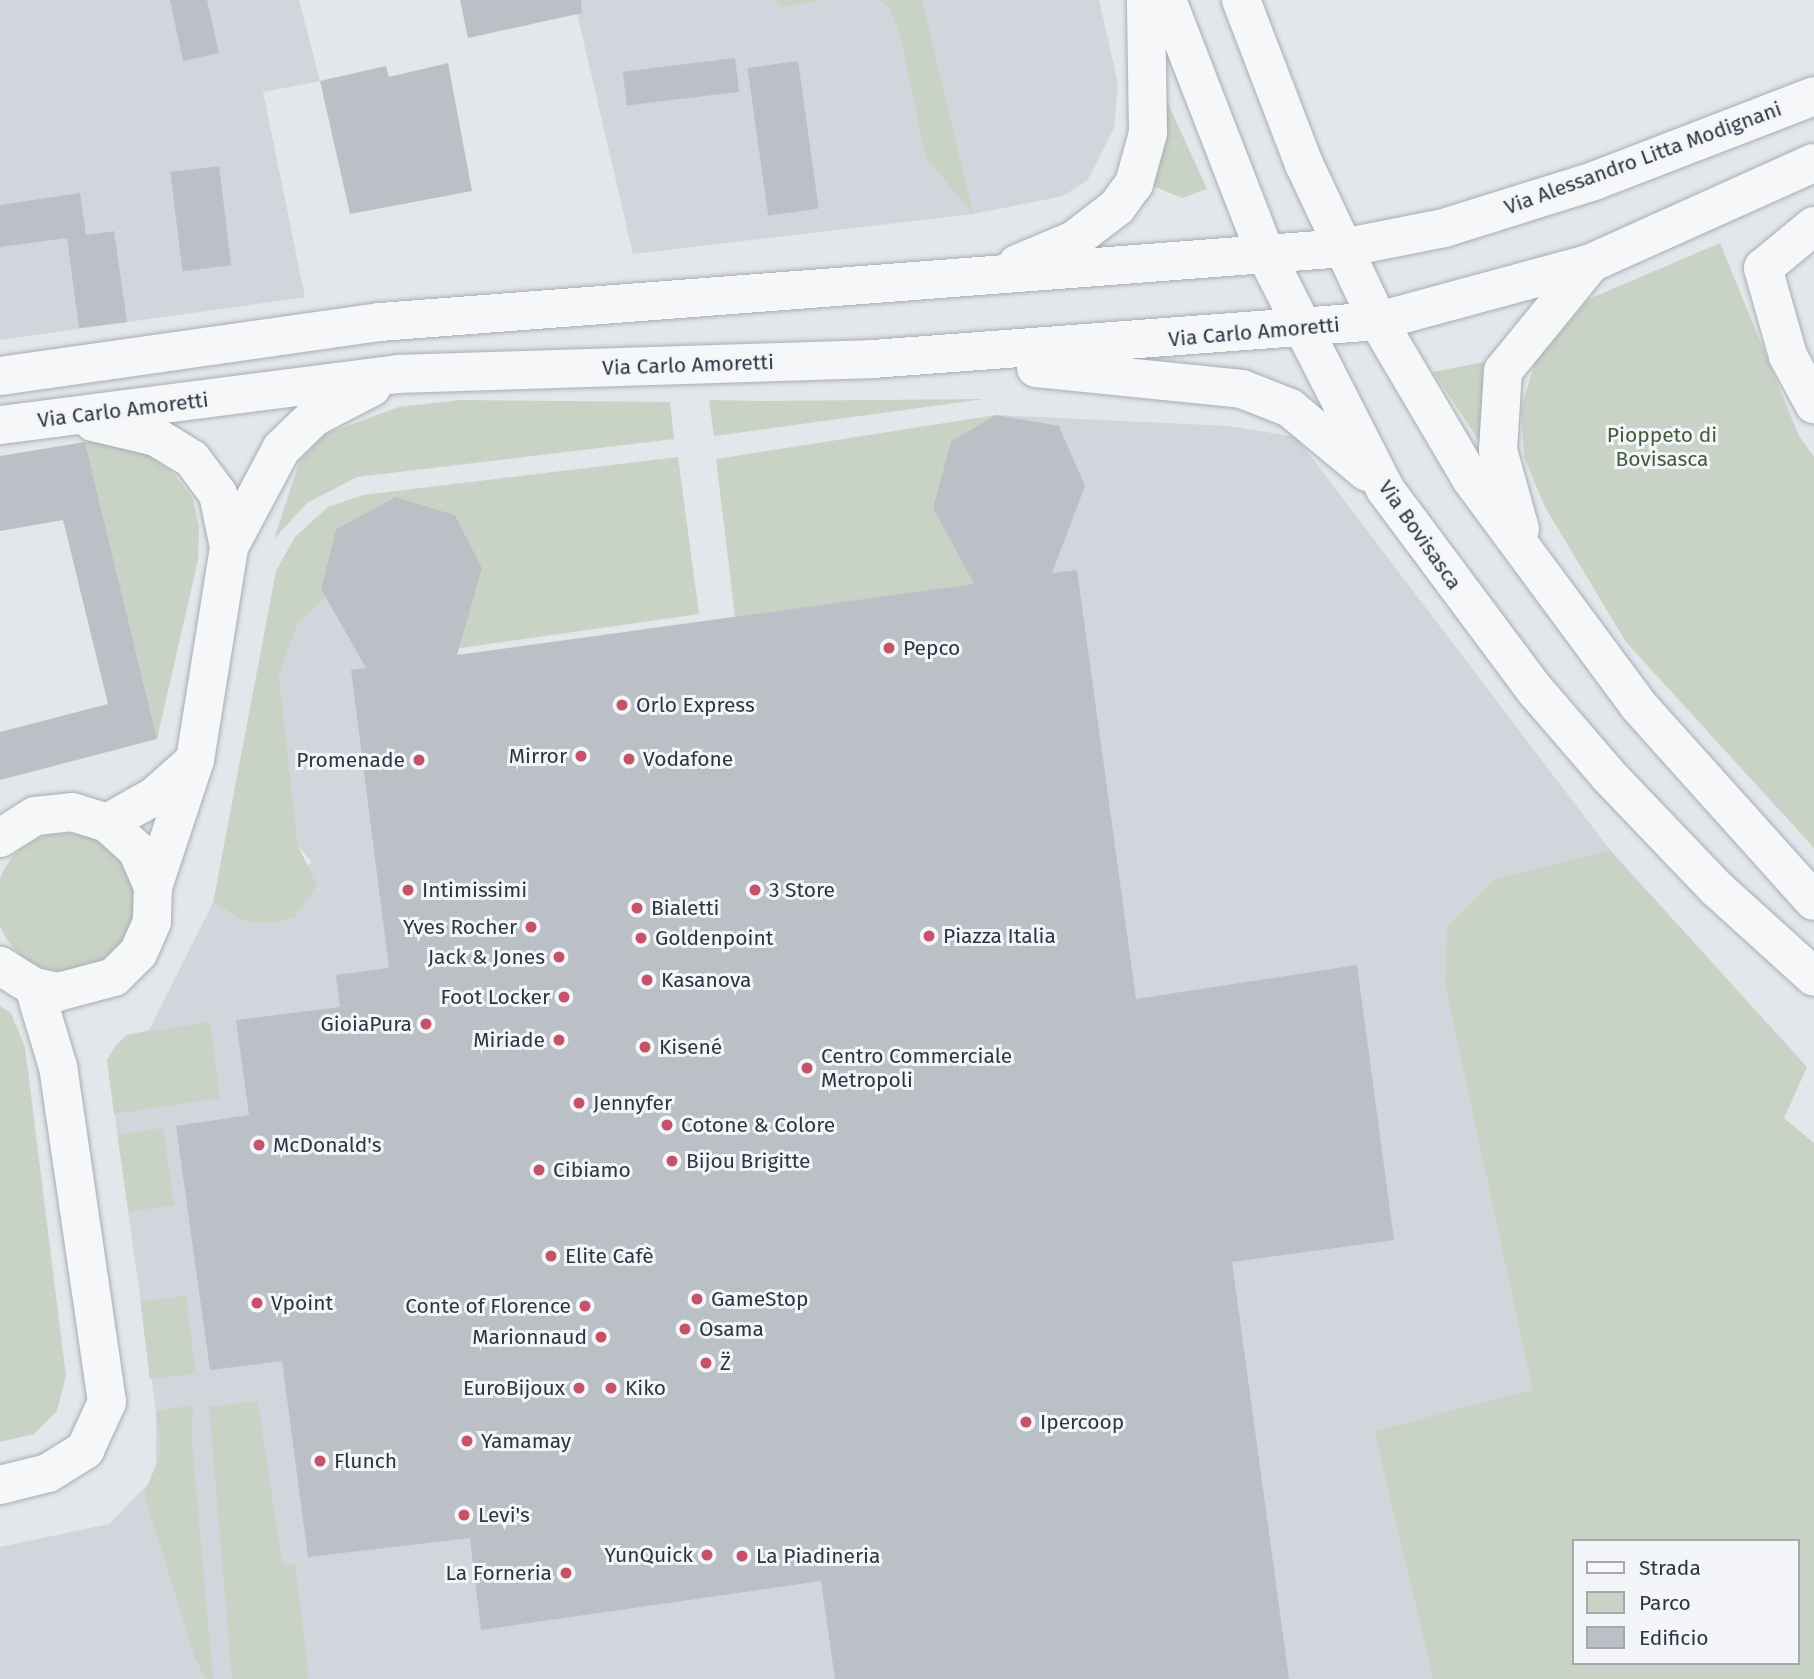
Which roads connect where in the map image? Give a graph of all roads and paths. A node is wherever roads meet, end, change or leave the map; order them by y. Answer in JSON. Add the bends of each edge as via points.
{"nodes":[{"id":1,"x":1146,"y":0,"type":"edge"},
{"id":2,"x":1167,"y":0,"type":"edge"},
{"id":3,"x":1241,"y":0,"type":"edge"},
{"id":4,"x":1814,"y":96,"type":"edge"},
{"id":5,"x":1814,"y":163,"type":"edge"},
{"id":6,"x":1814,"y":226,"type":"edge"},
{"id":7,"x":1343,"y":248,"type":"junction"},
{"id":8,"x":1266,"y":255,"type":"junction"},
{"id":9,"x":1591,"y":263,"type":"junction"},
{"id":10,"x":989,"y":276,"type":"junction"},
{"id":11,"x":1378,"y":321,"type":"junction"},
{"id":12,"x":1302,"y":328,"type":"junction"},
{"id":13,"x":873,"y":359,"type":"junction"},
{"id":14,"x":399,"y":374,"type":"junction"},
{"id":15,"x":0,"y":376,"type":"edge"},
{"id":16,"x":1814,"y":404,"type":"edge"},
{"id":17,"x":70,"y":417,"type":"junction"},
{"id":18,"x":0,"y":425,"type":"edge"},
{"id":19,"x":1385,"y":489,"type":"junction"},
{"id":20,"x":229,"y":547,"type":"junction"},
{"id":21,"x":1536,"y":574,"type":"junction"},
{"id":22,"x":195,"y":760,"type":"junction"},
{"id":23,"x":107,"y":823,"type":"junction"},
{"id":24,"x":0,"y":838,"type":"edge"},
{"id":25,"x":153,"y":887,"type":"junction"},
{"id":26,"x":1814,"y":901,"type":"edge"},
{"id":27,"x":0,"y":966,"type":"edge"},
{"id":28,"x":1814,"y":977,"type":"edge"},
{"id":29,"x":34,"y":987,"type":"junction"},
{"id":30,"x":82,"y":990,"type":"junction"},
{"id":31,"x":58,"y":1066,"type":"junction"},
{"id":32,"x":0,"y":1485,"type":"edge"}],
"edges":[{"from":1,"to":10,"type":"street","via":[[1148,133],[1134,184],[1117,207],[1074,240]]},
{"from":2,"to":8,"type":"street","name":"Via Bovisasca"},
{"from":3,"to":7,"type":"street"},
{"from":4,"to":7,"type":"street","name":"Via Alessandro Litta Modignani","via":[[1594,181],[1444,228]]},
{"from":5,"to":9,"type":"street"},
{"from":6,"to":16,"type":"street","via":[[1763,268],[1788,356]]},
{"from":7,"to":8,"type":"street","name":"Via Alessandro Litta Modignani"},
{"from":7,"to":11,"type":"street"},
{"from":8,"to":10,"type":"street"},
{"from":8,"to":12,"type":"street","name":"Via Bovisasca"},
{"from":9,"to":11,"type":"street"},
{"from":9,"to":21,"type":"street","via":[[1508,358],[1500,384],[1501,470]]},
{"from":10,"to":15,"type":"street","via":[[380,322]]},
{"from":11,"to":12,"type":"street","name":"Via Carlo Amoretti"},
{"from":11,"to":21,"type":"street","via":[[1471,479]]},
{"from":12,"to":13,"type":"street","name":"Via Carlo Amoretti"},
{"from":12,"to":19,"type":"street","name":"Via Bovisasca"},
{"from":13,"to":14,"type":"street","name":"Via Carlo Amoretti"},
{"from":13,"to":19,"type":"street","via":[[1125,374],[1242,389],[1290,408]]},
{"from":14,"to":17,"type":"street","name":"Via Carlo Amoretti"},
{"from":14,"to":20,"type":"street","via":[[314,417],[281,449]]},
{"from":17,"to":18,"type":"street","name":"Via Carlo Amoretti"},
{"from":17,"to":20,"type":"street","via":[[156,437],[192,459],[218,494]]},
{"from":19,"to":28,"type":"street","name":"Via Bovisasca","via":[[1535,690],[1616,785],[1716,888]]},
{"from":20,"to":22,"type":"street"},
{"from":21,"to":26,"type":"street","via":[[1683,758]]},
{"from":22,"to":23,"type":"street","via":[[155,796]]},
{"from":22,"to":25,"type":"street"},
{"from":23,"to":24,"type":"street","via":[[72,812],[34,816]]},
{"from":23,"to":25,"type":"street","via":[[137,850]]},
{"from":25,"to":30,"type":"street","via":[[152,922],[138,953],[114,977]]},
{"from":27,"to":29,"type":"street"},
{"from":29,"to":30,"type":"street"},
{"from":29,"to":31,"type":"street"},
{"from":30,"to":31,"type":"street"},
{"from":31,"to":32,"type":"street","via":[[107,1402],[85,1450],[48,1473]]}]}
